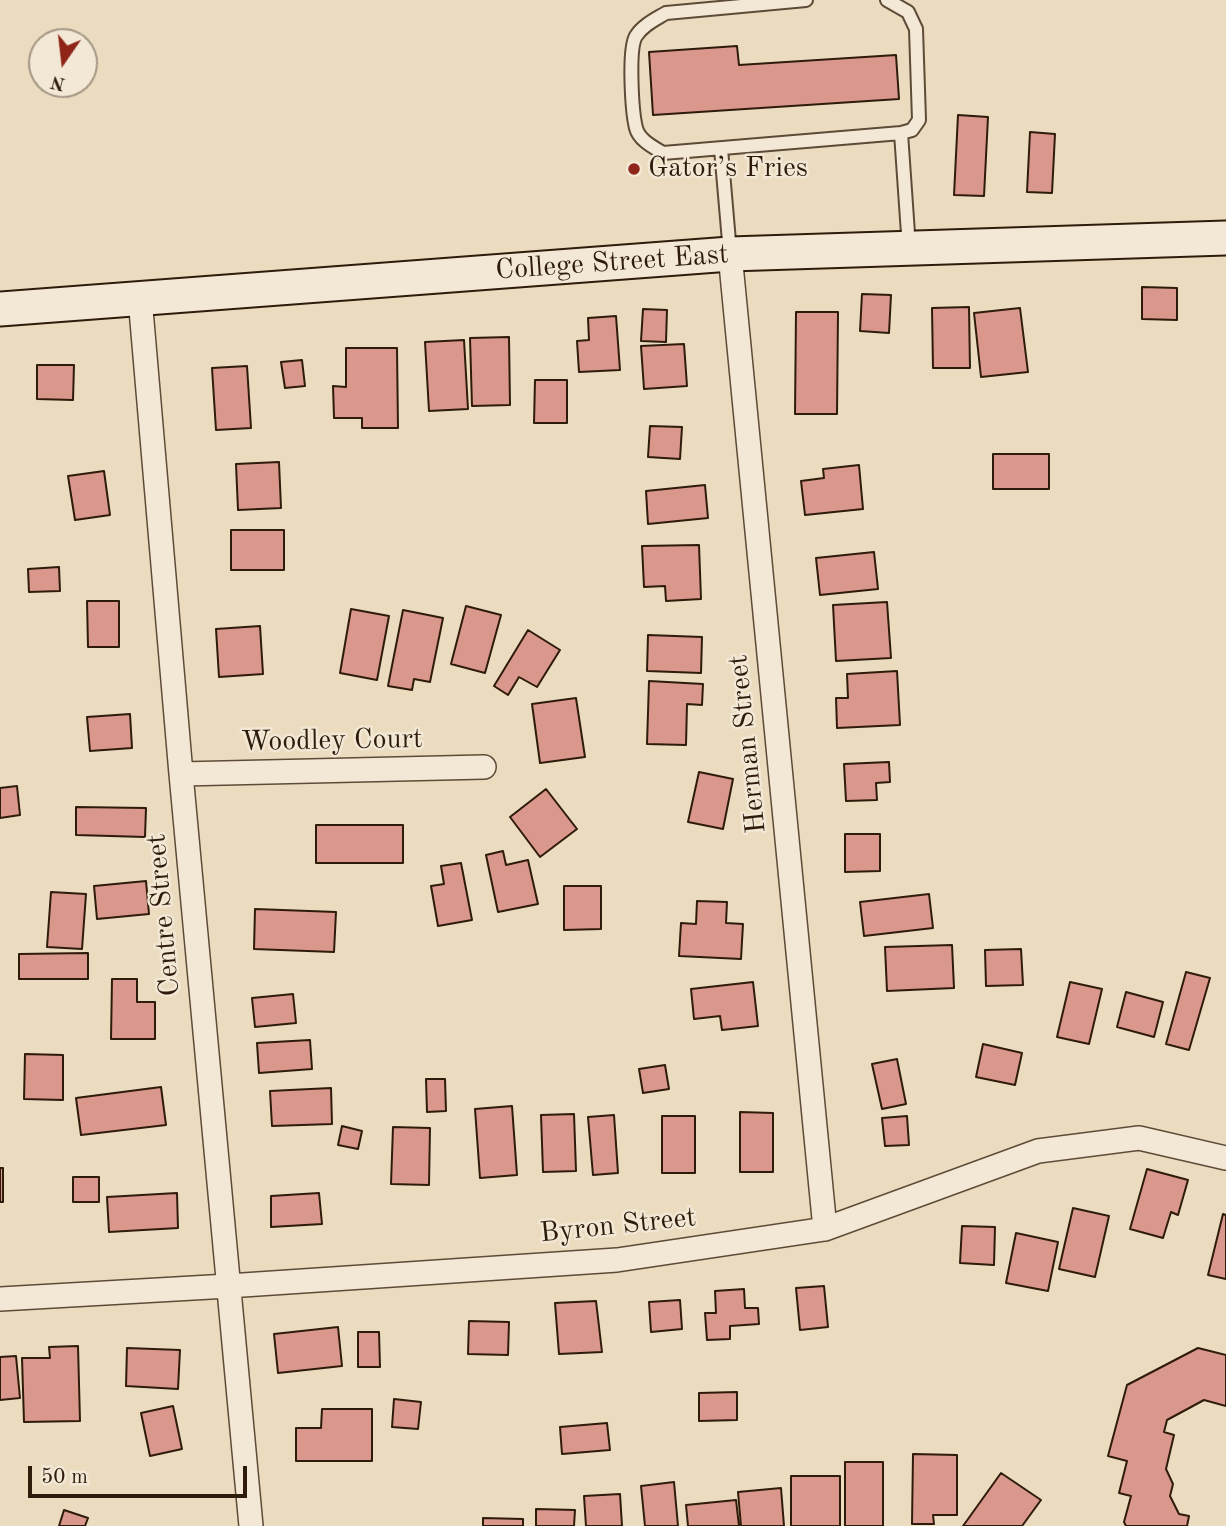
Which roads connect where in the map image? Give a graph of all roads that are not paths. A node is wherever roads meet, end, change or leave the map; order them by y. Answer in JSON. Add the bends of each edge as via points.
{"nodes":[{"id":1,"x":806,"y":0,"type":"edge"},
{"id":2,"x":887,"y":0,"type":"edge"},
{"id":3,"x":901,"y":133,"type":"junction"},
{"id":4,"x":720,"y":149,"type":"junction"},
{"id":5,"x":1226,"y":238,"type":"edge"},
{"id":6,"x":909,"y":248,"type":"junction"},
{"id":7,"x":730,"y":254,"type":"junction"},
{"id":8,"x":140,"y":298,"type":"junction"},
{"id":9,"x":0,"y":309,"type":"edge"},
{"id":10,"x":484,"y":767,"type":"dead end"},
{"id":11,"x":181,"y":774,"type":"junction"},
{"id":12,"x":1226,"y":1158,"type":"edge"},
{"id":13,"x":825,"y":1229,"type":"junction"},
{"id":14,"x":228,"y":1286,"type":"junction"},
{"id":15,"x":0,"y":1299,"type":"edge"},
{"id":16,"x":251,"y":1526,"type":"edge"}],
"edges":[{"from":1,"to":4,"type":"lane","via":[[666,13],[636,36],[631,57],[636,130],[663,153]]},
{"from":2,"to":3,"type":"lane","via":[[908,12],[916,29],[919,120],[912,130]]},
{"from":3,"to":4,"type":"lane"},
{"from":3,"to":6,"type":"lane"},
{"from":4,"to":7,"type":"lane"},
{"from":5,"to":6,"type":"main road","name":"College Street East"},
{"from":6,"to":7,"type":"main road","name":"College Street East"},
{"from":7,"to":8,"type":"main road","name":"College Street East"},
{"from":7,"to":13,"type":"street","name":"Herman Street"},
{"from":8,"to":9,"type":"main road","name":"College Street East"},
{"from":8,"to":11,"type":"street","name":"Centre Street"},
{"from":10,"to":11,"type":"street","name":"Woodley Court"},
{"from":11,"to":14,"type":"street","name":"Centre Street"},
{"from":12,"to":13,"type":"street","name":"Byron Street","via":[[1139,1138],[1038,1151]]},
{"from":13,"to":14,"type":"street","name":"Byron Street","via":[[617,1260]]},
{"from":14,"to":15,"type":"street","name":"Byron Street"},
{"from":14,"to":16,"type":"street","name":"Centre Street"}]}
